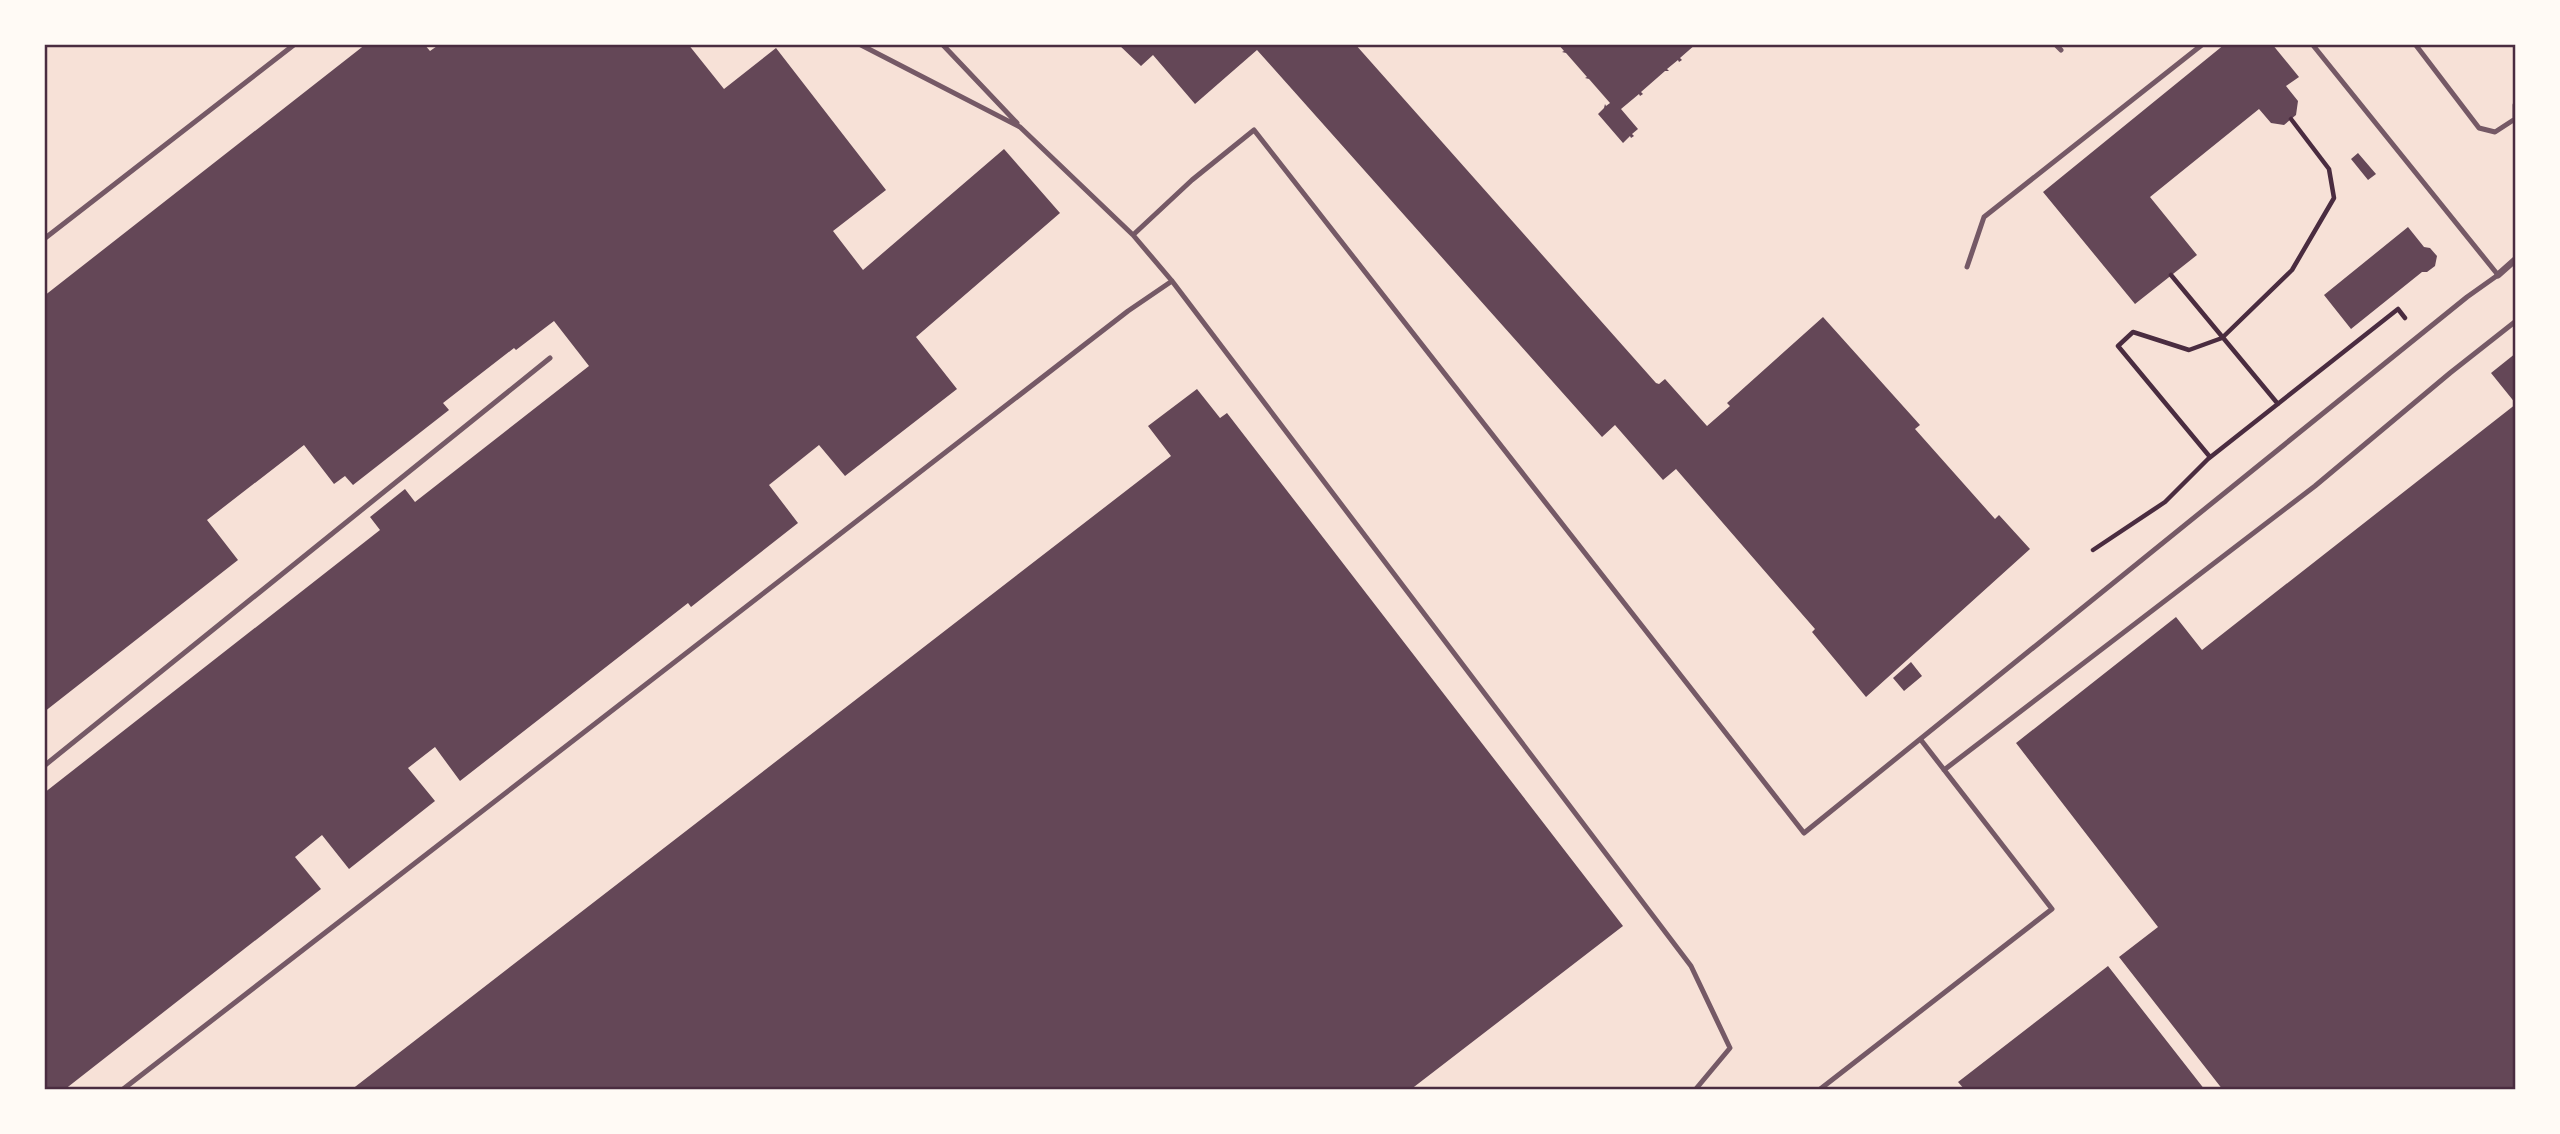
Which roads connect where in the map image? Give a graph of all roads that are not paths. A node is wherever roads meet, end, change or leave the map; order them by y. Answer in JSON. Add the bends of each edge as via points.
{"nodes":[{"id":1,"x":295,"y":44,"type":"edge"},
{"id":2,"x":859,"y":44,"type":"edge"},
{"id":3,"x":942,"y":44,"type":"edge"},
{"id":4,"x":2055,"y":44,"type":"edge"},
{"id":5,"x":2203,"y":44,"type":"edge"},
{"id":6,"x":2312,"y":44,"type":"edge"},
{"id":7,"x":2415,"y":44,"type":"edge"},
{"id":8,"x":2061,"y":51,"type":"dead end"},
{"id":9,"x":2515,"y":106,"type":"edge"},
{"id":10,"x":1020,"y":127,"type":"junction"},
{"id":11,"x":1133,"y":235,"type":"junction"},
{"id":12,"x":44,"y":239,"type":"edge"},
{"id":13,"x":2516,"y":260,"type":"edge"},
{"id":14,"x":1967,"y":267,"type":"dead end"},
{"id":15,"x":2498,"y":275,"type":"junction"},
{"id":16,"x":1172,"y":281,"type":"junction"},
{"id":17,"x":2516,"y":321,"type":"edge"},
{"id":18,"x":550,"y":358,"type":"dead end"},
{"id":19,"x":1921,"y":740,"type":"junction"},
{"id":20,"x":44,"y":766,"type":"edge"},
{"id":21,"x":1944,"y":770,"type":"junction"},
{"id":22,"x":122,"y":1090,"type":"edge"},
{"id":23,"x":1695,"y":1090,"type":"edge"},
{"id":24,"x":1819,"y":1090,"type":"edge"}],
"edges":[{"from":1,"to":12,"type":"lane"},
{"from":2,"to":10,"type":"lane"},
{"from":3,"to":10,"type":"lane"},
{"from":4,"to":8,"type":"lane"},
{"from":5,"to":14,"type":"lane","via":[[1984,217]]},
{"from":6,"to":15,"type":"lane"},
{"from":7,"to":9,"type":"lane","via":[[2479,128],[2496,132],[2515,120]]},
{"from":10,"to":11,"type":"lane"},
{"from":11,"to":16,"type":"lane"},
{"from":11,"to":19,"type":"lane","via":[[1254,130],[1804,833]]},
{"from":13,"to":15,"type":"street"},
{"from":15,"to":19,"type":"lane"},
{"from":16,"to":22,"type":"lane"},
{"from":16,"to":23,"type":"lane","via":[[1691,966],[1730,1048]]},
{"from":17,"to":21,"type":"lane","via":[[2315,486]]},
{"from":18,"to":20,"type":"lane"},
{"from":19,"to":21,"type":"lane"},
{"from":21,"to":24,"type":"lane","via":[[2052,909]]}]}
